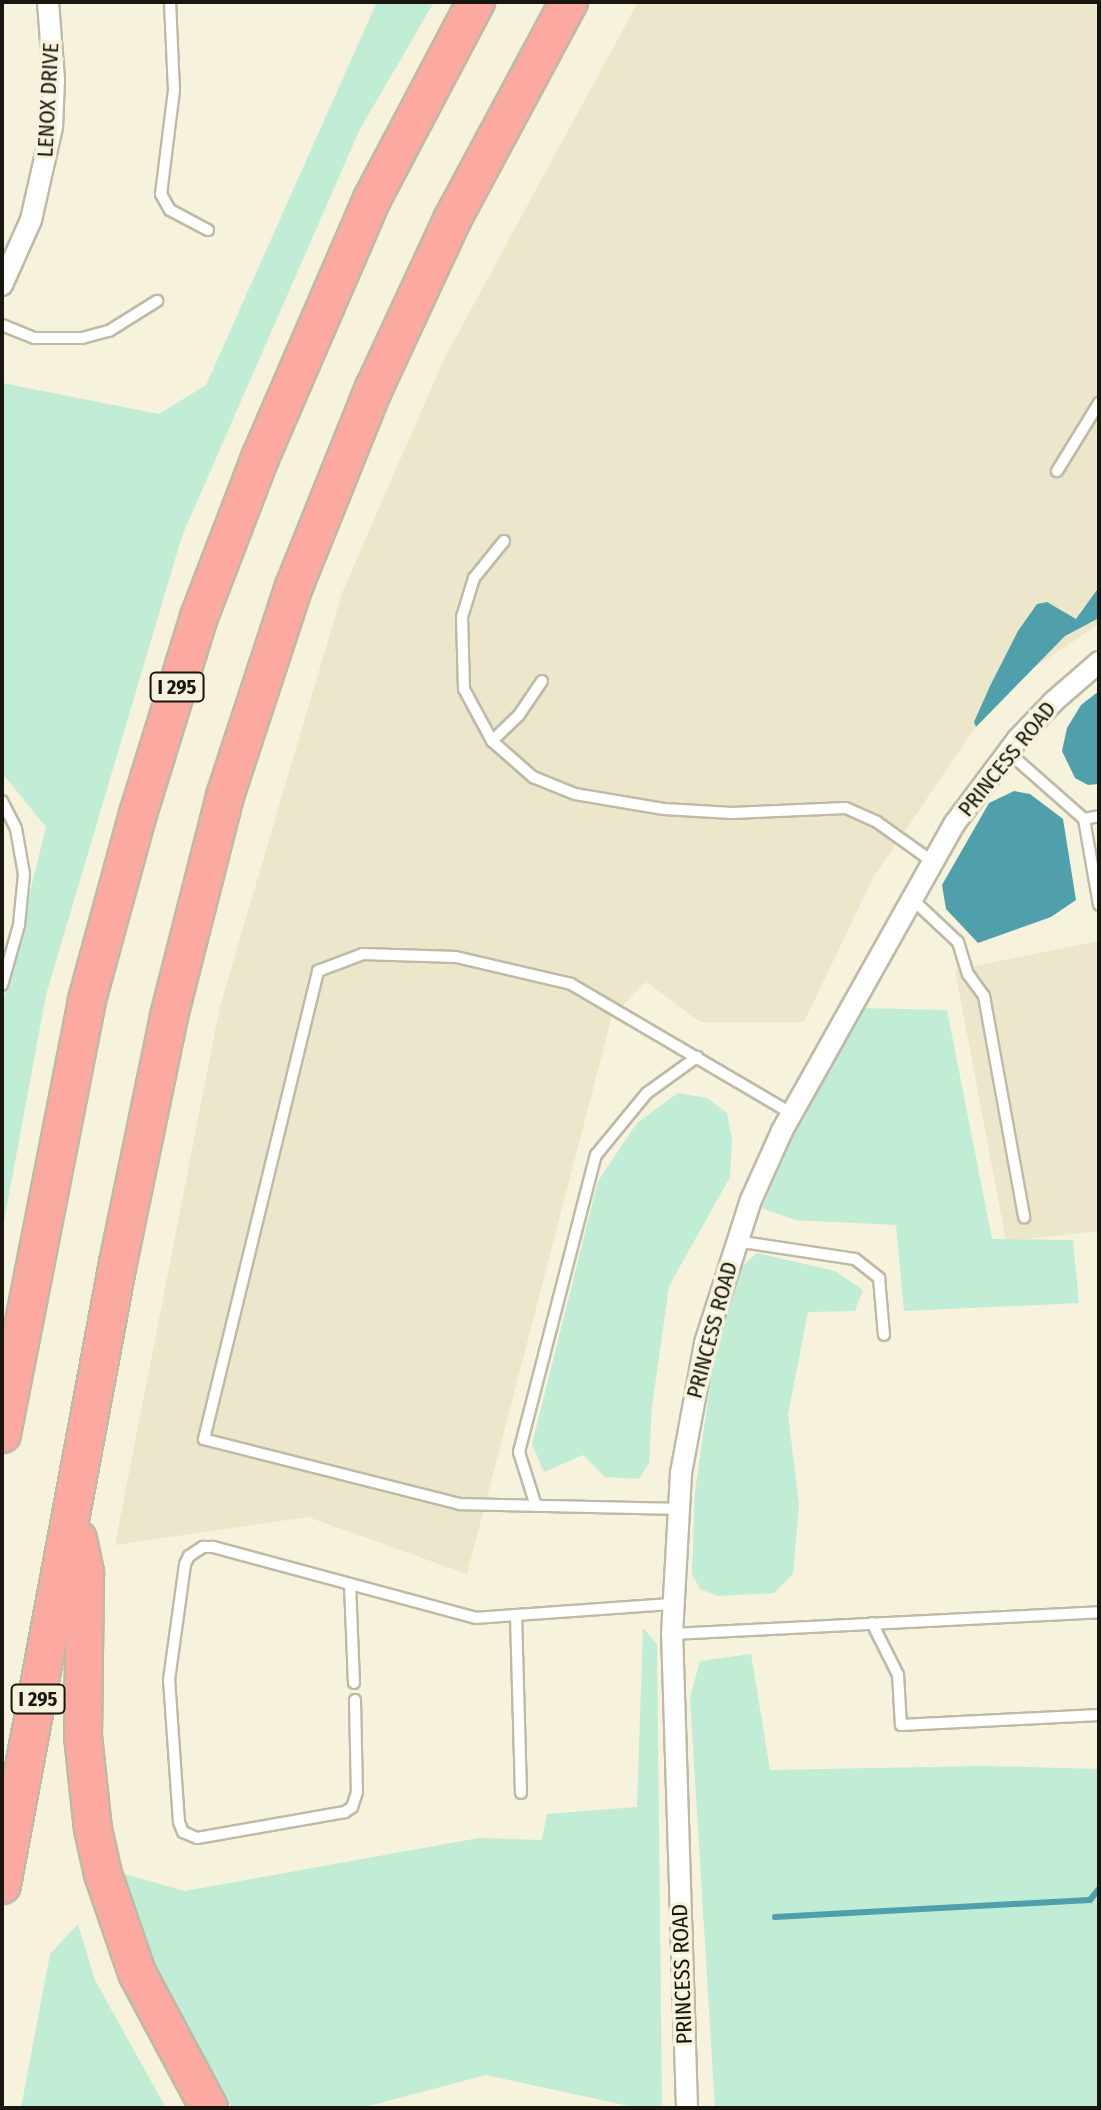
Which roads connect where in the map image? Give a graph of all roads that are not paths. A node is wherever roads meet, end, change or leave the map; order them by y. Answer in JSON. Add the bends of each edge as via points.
{"nodes":[{"id":1,"x":48,"y":2,"type":"edge"},
{"id":2,"x":170,"y":2,"type":"edge"},
{"id":3,"x":476,"y":2,"type":"edge"},
{"id":4,"x":569,"y":2,"type":"edge"},
{"id":5,"x":208,"y":230,"type":"dead end"},
{"id":6,"x":2,"y":285,"type":"edge"},
{"id":7,"x":157,"y":301,"type":"dead end"},
{"id":8,"x":2,"y":325,"type":"edge"},
{"id":9,"x":1099,"y":403,"type":"edge"},
{"id":10,"x":1057,"y":471,"type":"dead end"},
{"id":11,"x":504,"y":541,"type":"dead end"},
{"id":12,"x":1099,"y":662,"type":"edge"},
{"id":13,"x":542,"y":681,"type":"dead end"},
{"id":14,"x":492,"y":741,"type":"junction"},
{"id":15,"x":1008,"y":752,"type":"junction"},
{"id":16,"x":2,"y":801,"type":"edge"},
{"id":17,"x":1099,"y":816,"type":"edge"},
{"id":18,"x":1084,"y":819,"type":"junction"},
{"id":19,"x":933,"y":862,"type":"junction"},
{"id":20,"x":912,"y":899,"type":"junction"},
{"id":21,"x":1099,"y":905,"type":"edge"},
{"id":22,"x":2,"y":985,"type":"edge"},
{"id":23,"x":697,"y":1057,"type":"junction"},
{"id":24,"x":791,"y":1113,"type":"junction"},
{"id":25,"x":1024,"y":1217,"type":"dead end"},
{"id":26,"x":736,"y":1241,"type":"junction"},
{"id":27,"x":884,"y":1335,"type":"dead end"},
{"id":28,"x":2,"y":1434,"type":"edge"},
{"id":29,"x":536,"y":1506,"type":"junction"},
{"id":30,"x":677,"y":1509,"type":"junction"},
{"id":31,"x":73,"y":1513,"type":"junction"},
{"id":32,"x":350,"y":1584,"type":"junction"},
{"id":33,"x":673,"y":1604,"type":"junction"},
{"id":34,"x":1099,"y":1612,"type":"edge"},
{"id":35,"x":516,"y":1615,"type":"junction"},
{"id":36,"x":872,"y":1623,"type":"junction"},
{"id":37,"x":672,"y":1634,"type":"junction"},
{"id":38,"x":354,"y":1683,"type":"dead end"},
{"id":39,"x":355,"y":1700,"type":"dead end"},
{"id":40,"x":1099,"y":1715,"type":"edge"},
{"id":41,"x":521,"y":1793,"type":"dead end"},
{"id":42,"x":2,"y":1885,"type":"edge"},
{"id":43,"x":209,"y":2108,"type":"edge"},
{"id":44,"x":687,"y":2108,"type":"edge"}],
"edges":[{"from":1,"to":6,"type":"street","name":"LENOX DRIVE","via":[[52,127],[31,220]]},
{"from":2,"to":5,"type":"lane","via":[[174,90],[161,194],[170,210]]},
{"from":3,"to":28,"type":"highway","number":"I 295","via":[[366,212],[260,458],[199,617],[87,1000]]},
{"from":4,"to":31,"type":"highway","number":"I 295","via":[[453,218],[387,360],[321,516],[257,692],[169,1016]]},
{"from":7,"to":8,"type":"lane","via":[[109,331],[82,338],[35,338]]},
{"from":9,"to":10,"type":"lane"},
{"from":11,"to":14,"type":"lane","via":[[474,578],[462,617],[464,689]]},
{"from":12,"to":15,"type":"street","name":"PRINCESS ROAD"},
{"from":13,"to":14,"type":"lane","via":[[519,715]]},
{"from":14,"to":19,"type":"lane","via":[[533,777],[575,794],[719,812],[846,808],[877,822]]},
{"from":15,"to":18,"type":"lane"},
{"from":15,"to":19,"type":"street","name":"PRINCESS ROAD"},
{"from":16,"to":22,"type":"lane","via":[[16,829],[24,874],[19,925]]},
{"from":17,"to":18,"type":"lane"},
{"from":18,"to":21,"type":"lane"},
{"from":19,"to":20,"type":"street","name":"PRINCESS ROAD"},
{"from":20,"to":24,"type":"street","name":"PRINCESS ROAD"},
{"from":20,"to":25,"type":"lane","via":[[958,942],[968,974],[984,996]]},
{"from":23,"to":24,"type":"lane"},
{"from":23,"to":29,"type":"lane","via":[[647,1093],[596,1155],[519,1452]]},
{"from":23,"to":29,"type":"lane","via":[[571,984],[456,957],[363,954],[318,971],[204,1439],[460,1504]]},
{"from":24,"to":26,"type":"street","name":"PRINCESS ROAD"},
{"from":26,"to":27,"type":"lane","via":[[855,1259],[879,1278]]},
{"from":26,"to":30,"type":"street","name":"PRINCESS ROAD","via":[[705,1343]]},
{"from":29,"to":30,"type":"lane"},
{"from":30,"to":33,"type":"street","name":"PRINCESS ROAD"},
{"from":31,"to":42,"type":"highway","number":"I 295"},
{"from":31,"to":43,"type":"highway","via":[[85,1573],[83,1736],[103,1874],[137,1973]]},
{"from":32,"to":35,"type":"lane","via":[[476,1618]]},
{"from":32,"to":38,"type":"lane"},
{"from":32,"to":39,"type":"lane","via":[[213,1547],[189,1556],[169,1680],[183,1832],[197,1838],[352,1807],[357,1792]]},
{"from":33,"to":35,"type":"lane"},
{"from":33,"to":37,"type":"street","name":"PRINCESS ROAD"},
{"from":34,"to":36,"type":"lane"},
{"from":35,"to":41,"type":"lane"},
{"from":36,"to":37,"type":"lane"},
{"from":36,"to":40,"type":"lane","via":[[898,1675],[901,1725]]},
{"from":37,"to":44,"type":"street","name":"PRINCESS ROAD"}]}
